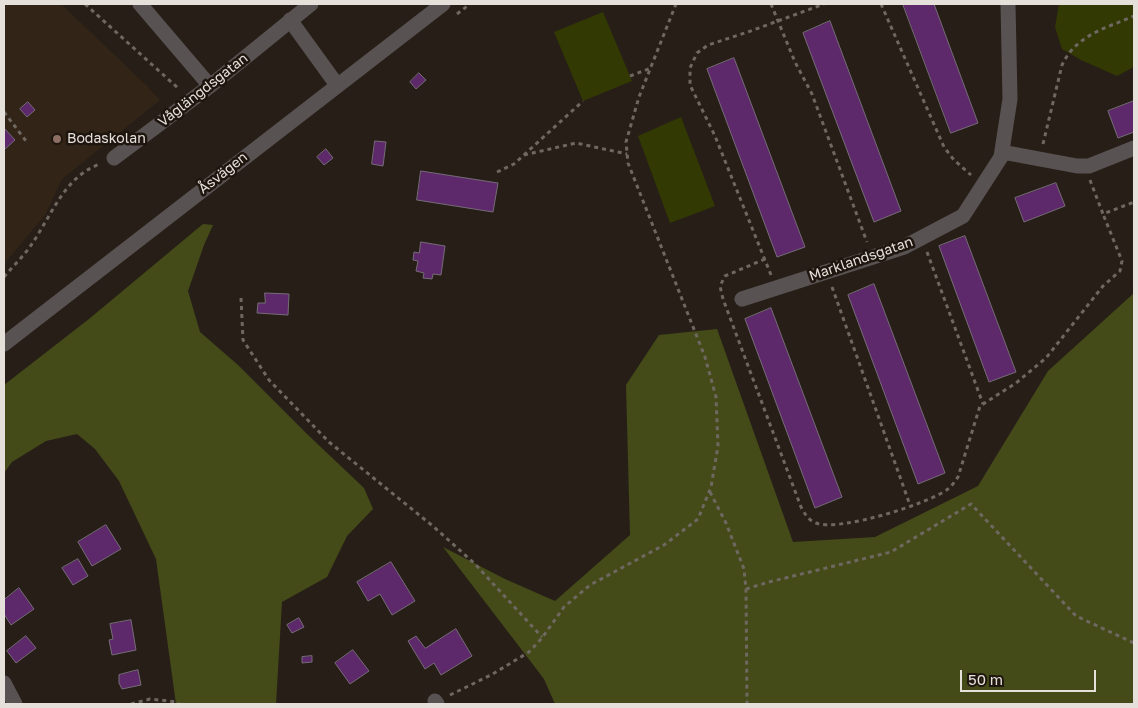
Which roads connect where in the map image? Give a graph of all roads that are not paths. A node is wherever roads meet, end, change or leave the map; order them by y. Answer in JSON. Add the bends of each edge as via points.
{"nodes":[{"id":1,"x":140,"y":4,"type":"edge"},
{"id":2,"x":311,"y":4,"type":"edge"},
{"id":3,"x":443,"y":4,"type":"edge"},
{"id":4,"x":1008,"y":4,"type":"edge"},
{"id":5,"x":290,"y":20,"type":"junction"},
{"id":6,"x":338,"y":85,"type":"junction"},
{"id":7,"x":210,"y":86,"type":"junction"},
{"id":8,"x":1134,"y":148,"type":"edge"},
{"id":9,"x":1002,"y":152,"type":"junction"},
{"id":10,"x":114,"y":158,"type":"road end"},
{"id":11,"x":742,"y":299,"type":"dead end"},
{"id":12,"x":4,"y":344,"type":"edge"},
{"id":13,"x":4,"y":682,"type":"edge"},
{"id":14,"x":15,"y":704,"type":"edge"}],
"edges":[{"from":1,"to":7,"type":"street"},
{"from":2,"to":5,"type":"street","name":"Våglängdsgatan"},
{"from":3,"to":6,"type":"street","name":"Åsvägen"},
{"from":4,"to":9,"type":"street","name":"Marklandsgatan","via":[[1010,99]]},
{"from":5,"to":6,"type":"street"},
{"from":5,"to":7,"type":"street","name":"Våglängdsgatan"},
{"from":6,"to":12,"type":"street","name":"Åsvägen"},
{"from":7,"to":10,"type":"street","name":"Våglängdsgatan"},
{"from":8,"to":9,"type":"street","via":[[1089,166]]},
{"from":9,"to":11,"type":"street","name":"Marklandsgatan","via":[[963,216],[904,247]]},
{"from":13,"to":14,"type":"street"}]}
